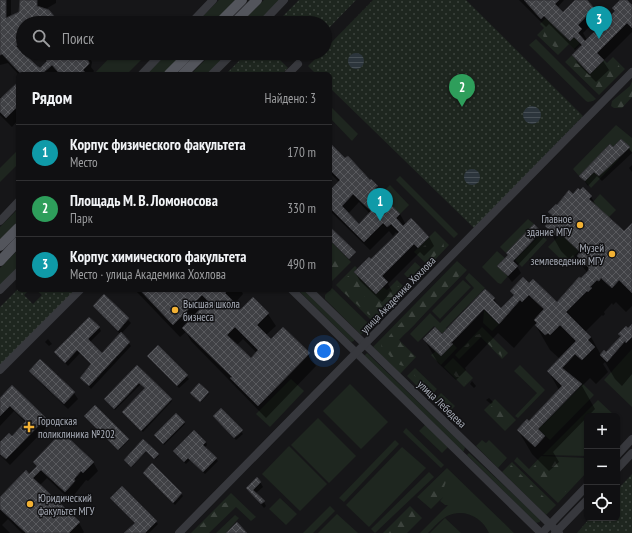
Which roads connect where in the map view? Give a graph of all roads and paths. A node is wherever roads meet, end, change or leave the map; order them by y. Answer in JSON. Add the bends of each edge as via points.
{"nodes":[{"id":1,"x":213,"y":0,"type":"edge"},
{"id":2,"x":242,"y":0,"type":"edge"},
{"id":3,"x":257,"y":0,"type":"edge"},
{"id":4,"x":284,"y":0,"type":"edge"},
{"id":5,"x":198,"y":16,"type":"edge"},
{"id":6,"x":226,"y":16,"type":"edge"},
{"id":7,"x":241,"y":16,"type":"edge"},
{"id":8,"x":269,"y":16,"type":"edge"},
{"id":9,"x":155,"y":60,"type":"edge"},
{"id":10,"x":183,"y":60,"type":"edge"},
{"id":11,"x":197,"y":60,"type":"edge"},
{"id":12,"x":226,"y":60,"type":"edge"},
{"id":13,"x":298,"y":64,"type":"dead end"},
{"id":14,"x":144,"y":72,"type":"edge"},
{"id":15,"x":171,"y":72,"type":"edge"},
{"id":16,"x":185,"y":72,"type":"edge"},
{"id":17,"x":214,"y":72,"type":"edge"},
{"id":18,"x":290,"y":72,"type":"edge"},
{"id":19,"x":632,"y":72,"type":"edge"},
{"id":20,"x":16,"y":204,"type":"edge"},
{"id":21,"x":0,"y":221,"type":"edge"},
{"id":22,"x":16,"y":230,"type":"edge"},
{"id":23,"x":16,"y":244,"type":"edge"},
{"id":24,"x":0,"y":246,"type":"edge"},
{"id":25,"x":0,"y":261,"type":"edge"},
{"id":26,"x":16,"y":274,"type":"edge"},
{"id":27,"x":0,"y":290,"type":"edge"},
{"id":28,"x":78,"y":292,"type":"edge"},
{"id":29,"x":294,"y":292,"type":"edge"},
{"id":30,"x":311,"y":292,"type":"edge"},
{"id":31,"x":318,"y":299,"type":"junction"},
{"id":32,"x":310,"y":308,"type":"junction"},
{"id":33,"x":365,"y":345,"type":"junction"},
{"id":34,"x":357,"y":353,"type":"junction"},
{"id":35,"x":0,"y":370,"type":"edge"},
{"id":36,"x":632,"y":439,"type":"edge"},
{"id":37,"x":471,"y":448,"type":"junction"},
{"id":38,"x":620,"y":452,"type":"edge"},
{"id":39,"x":632,"y":453,"type":"edge"},
{"id":40,"x":462,"y":456,"type":"junction"},
{"id":41,"x":620,"y":466,"type":"edge"},
{"id":42,"x":584,"y":489,"type":"edge"},
{"id":43,"x":584,"y":503,"type":"edge"},
{"id":44,"x":550,"y":524,"type":"junction"},
{"id":45,"x":557,"y":532,"type":"edge"},
{"id":46,"x":179,"y":533,"type":"edge"},
{"id":47,"x":541,"y":533,"type":"edge"}],
"edges":[{"from":1,"to":5,"type":"street"},
{"from":2,"to":6,"type":"main road"},
{"from":3,"to":7,"type":"main road"},
{"from":4,"to":8,"type":"street"},
{"from":9,"to":14,"type":"street"},
{"from":10,"to":15,"type":"main road"},
{"from":11,"to":16,"type":"main road"},
{"from":12,"to":17,"type":"street"},
{"from":13,"to":18,"type":"street"},
{"from":19,"to":33,"type":"street","name":"улица Академика Хохлова"},
{"from":20,"to":21,"type":"street"},
{"from":22,"to":24,"type":"main road"},
{"from":23,"to":25,"type":"main road"},
{"from":26,"to":27,"type":"street"},
{"from":28,"to":35,"type":"street"},
{"from":29,"to":32,"type":"street","name":"улица Лебедева"},
{"from":30,"to":31,"type":"street","name":"улица Лебедева"},
{"from":31,"to":32,"type":"street"},
{"from":31,"to":33,"type":"street","name":"улица Лебедева"},
{"from":32,"to":34,"type":"street","name":"улица Лебедева"},
{"from":33,"to":34,"type":"street","name":"улица Академика Хохлова"},
{"from":33,"to":37,"type":"street","name":"улица Лебедева"},
{"from":34,"to":40,"type":"street","name":"улица Лебедева"},
{"from":34,"to":46,"type":"street","name":"улица Академика Хохлова"},
{"from":36,"to":38,"type":"street"},
{"from":37,"to":40,"type":"street"},
{"from":37,"to":44,"type":"street","name":"улица Лебедева"},
{"from":39,"to":41,"type":"street"},
{"from":40,"to":47,"type":"street","name":"улица Лебедева"},
{"from":42,"to":44,"type":"street"},
{"from":43,"to":45,"type":"street"},
{"from":44,"to":45,"type":"street","name":"улица Лебедева"},
{"from":44,"to":47,"type":"street"}]}
